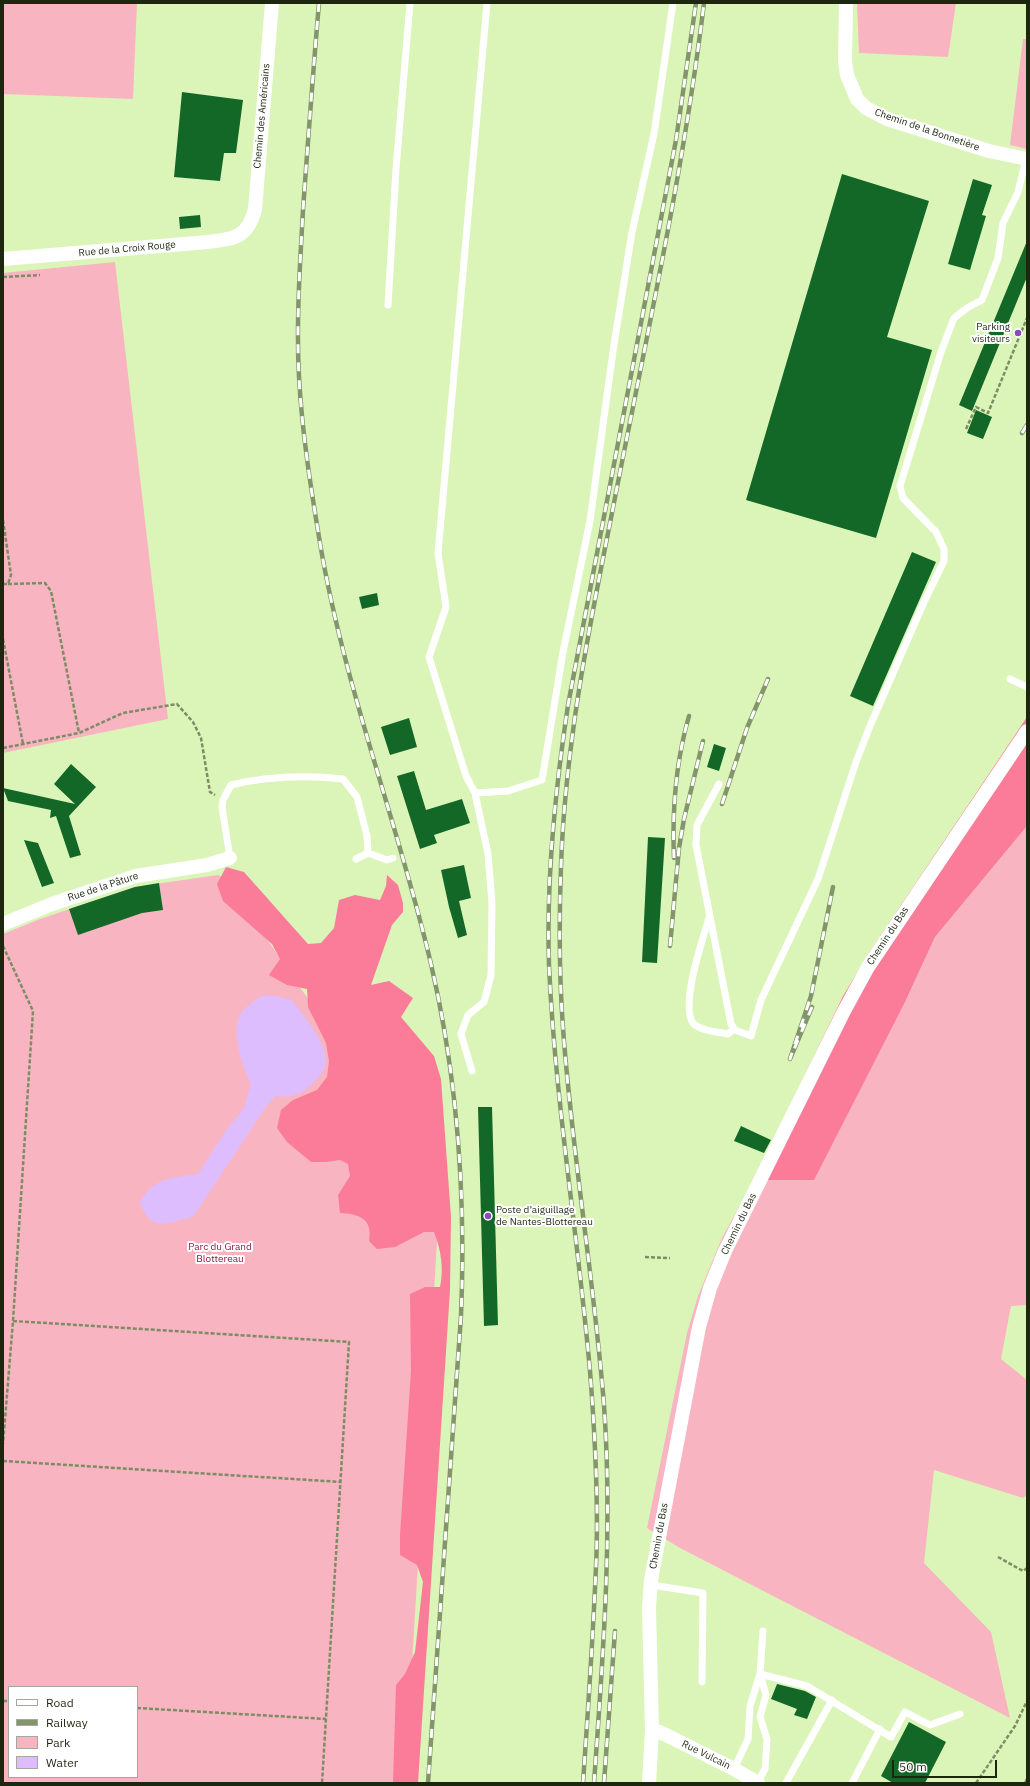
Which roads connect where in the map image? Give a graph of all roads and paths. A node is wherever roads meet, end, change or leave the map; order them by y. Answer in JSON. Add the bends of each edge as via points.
{"nodes":[{"id":1,"x":272,"y":3,"type":"edge"},
{"id":2,"x":410,"y":3,"type":"edge"},
{"id":3,"x":487,"y":3,"type":"edge"},
{"id":4,"x":673,"y":3,"type":"edge"},
{"id":5,"x":846,"y":3,"type":"edge"},
{"id":6,"x":1027,"y":159,"type":"edge"},
{"id":7,"x":248,"y":228,"type":"joint"},
{"id":8,"x":3,"y":259,"type":"edge"},
{"id":9,"x":40,"y":274,"type":"dead end"},
{"id":10,"x":3,"y":277,"type":"edge"},
{"id":11,"x":388,"y":305,"type":"dead end"},
{"id":12,"x":1027,"y":318,"type":"edge"},
{"id":13,"x":966,"y":429,"type":"dead end"},
{"id":14,"x":3,"y":520,"type":"edge"},
{"id":15,"x":3,"y":584,"type":"edge"},
{"id":16,"x":8,"y":584,"type":"junction"},
{"id":17,"x":3,"y":639,"type":"edge"},
{"id":18,"x":1010,"y":679,"type":"dead end"},
{"id":19,"x":1027,"y":687,"type":"edge"},
{"id":20,"x":1027,"y":731,"type":"edge"},
{"id":21,"x":79,"y":733,"type":"junction"},
{"id":22,"x":23,"y":744,"type":"junction"},
{"id":23,"x":3,"y":748,"type":"edge"},
{"id":24,"x":719,"y":784,"type":"dead end"},
{"id":25,"x":475,"y":793,"type":"junction"},
{"id":26,"x":222,"y":800,"type":"junction"},
{"id":27,"x":368,"y":853,"type":"junction"},
{"id":28,"x":230,"y":858,"type":"joint"},
{"id":29,"x":393,"y":858,"type":"dead end"},
{"id":30,"x":356,"y":859,"type":"dead end"},
{"id":31,"x":710,"y":917,"type":"junction"},
{"id":32,"x":3,"y":924,"type":"edge"},
{"id":33,"x":3,"y":946,"type":"edge"},
{"id":34,"x":734,"y":1029,"type":"junction"},
{"id":35,"x":472,"y":1072,"type":"dead end"},
{"id":36,"x":645,"y":1256,"type":"dead end"},
{"id":37,"x":670,"y":1258,"type":"dead end"},
{"id":38,"x":13,"y":1321,"type":"junction"},
{"id":39,"x":3,"y":1444,"type":"edge"},
{"id":40,"x":3,"y":1461,"type":"edge"},
{"id":41,"x":341,"y":1482,"type":"junction"},
{"id":42,"x":998,"y":1557,"type":"dead end"},
{"id":43,"x":1027,"y":1568,"type":"edge"},
{"id":44,"x":651,"y":1585,"type":"junction"},
{"id":45,"x":763,"y":1631,"type":"dead end"},
{"id":46,"x":760,"y":1674,"type":"junction"},
{"id":47,"x":702,"y":1682,"type":"dead end"},
{"id":48,"x":832,"y":1700,"type":"junction"},
{"id":49,"x":1027,"y":1701,"type":"edge"},
{"id":50,"x":138,"y":1708,"type":"edge"},
{"id":51,"x":960,"y":1714,"type":"dead end"},
{"id":52,"x":326,"y":1719,"type":"junction"},
{"id":53,"x":880,"y":1729,"type":"junction"},
{"id":54,"x":652,"y":1730,"type":"junction"},
{"id":55,"x":734,"y":1769,"type":"junction"},
{"id":56,"x":1027,"y":1779,"type":"edge"},
{"id":57,"x":322,"y":1783,"type":"edge"},
{"id":58,"x":650,"y":1783,"type":"edge"},
{"id":59,"x":757,"y":1783,"type":"edge"},
{"id":60,"x":786,"y":1783,"type":"edge"},
{"id":61,"x":852,"y":1783,"type":"edge"},
{"id":62,"x":976,"y":1783,"type":"edge"},
{"id":63,"x":1025,"y":1783,"type":"edge"}],
"edges":[{"from":1,"to":7,"type":"street","name":"Chemin des Américains","via":[[255,208]]},
{"from":2,"to":11,"type":"lane"},
{"from":3,"to":25,"type":"lane","via":[[438,553],[446,607],[428,657],[466,776]]},
{"from":4,"to":25,"type":"lane","via":[[654,134],[632,232],[590,521],[563,652],[542,780],[508,790]]},
{"from":5,"to":6,"type":"street","name":"Chemin de la Bonnetière","via":[[847,75],[857,99],[866,108],[887,119],[989,151]]},
{"from":6,"to":34,"type":"lane","via":[[1018,192],[1003,223],[998,258],[982,300],[954,318],[900,486],[903,498],[936,532],[944,549],[944,561],[864,740],[818,879],[761,1000],[751,1036]]},
{"from":7,"to":8,"type":"street","name":"Rue de la Croix Rouge","via":[[234,238],[208,242]]},
{"from":9,"to":10,"type":"path"},
{"from":12,"to":13,"type":"path","via":[[988,413],[976,407]]},
{"from":14,"to":16,"type":"path","via":[[11,575]]},
{"from":15,"to":16,"type":"path"},
{"from":16,"to":21,"type":"path","via":[[45,583],[51,591]]},
{"from":17,"to":22,"type":"path"},
{"from":18,"to":19,"type":"lane"},
{"from":20,"to":44,"type":"street","name":"Chemin du Bas","via":[[868,967],[725,1251],[710,1288],[699,1327]]},
{"from":21,"to":22,"type":"path"},
{"from":21,"to":26,"type":"path","via":[[123,713],[177,704],[193,722],[201,738],[210,792]]},
{"from":22,"to":23,"type":"path"},
{"from":24,"to":31,"type":"lane","via":[[701,816],[696,836]]},
{"from":25,"to":35,"type":"lane","via":[[488,854],[492,903],[491,975],[484,1002],[468,1015],[461,1034]]},
{"from":26,"to":27,"type":"lane","via":[[231,785],[259,778],[311,776],[343,779],[357,798],[367,836]]},
{"from":26,"to":28,"type":"lane"},
{"from":27,"to":29,"type":"lane","via":[[387,860]]},
{"from":27,"to":30,"type":"lane"},
{"from":28,"to":32,"type":"street","name":"Rue de la Pâture","via":[[207,865],[136,876],[52,904]]},
{"from":31,"to":34,"type":"lane"},
{"from":31,"to":34,"type":"lane","via":[[694,967],[690,1016],[699,1027],[728,1034]]},
{"from":33,"to":38,"type":"path","via":[[33,1011]]},
{"from":36,"to":37,"type":"path"},
{"from":38,"to":39,"type":"path"},
{"from":38,"to":41,"type":"path","via":[[349,1342]]},
{"from":40,"to":41,"type":"path"},
{"from":41,"to":52,"type":"path"},
{"from":42,"to":43,"type":"path","via":[[1023,1571]]},
{"from":44,"to":47,"type":"lane","via":[[703,1593]]},
{"from":44,"to":54,"type":"street","name":"Chemin du Bas","via":[[649,1608]]},
{"from":45,"to":46,"type":"lane"},
{"from":46,"to":48,"type":"lane","via":[[807,1686]]},
{"from":46,"to":55,"type":"lane","via":[[750,1706],[748,1739]]},
{"from":46,"to":59,"type":"lane","via":[[766,1696],[760,1717],[761,1725],[766,1732],[766,1754],[765,1769]]},
{"from":48,"to":53,"type":"lane"},
{"from":48,"to":60,"type":"lane"},
{"from":49,"to":62,"type":"path","via":[[1015,1726]]},
{"from":50,"to":52,"type":"path"},
{"from":51,"to":53,"type":"lane","via":[[930,1725],[905,1712],[891,1737]]},
{"from":52,"to":57,"type":"path"},
{"from":53,"to":61,"type":"lane"},
{"from":54,"to":55,"type":"street","name":"Rue Vulcain"},
{"from":54,"to":58,"type":"street","name":"Chemin du Bas"},
{"from":55,"to":59,"type":"street","name":"Rue Vulcain"},
{"from":56,"to":63,"type":"path"}]}
